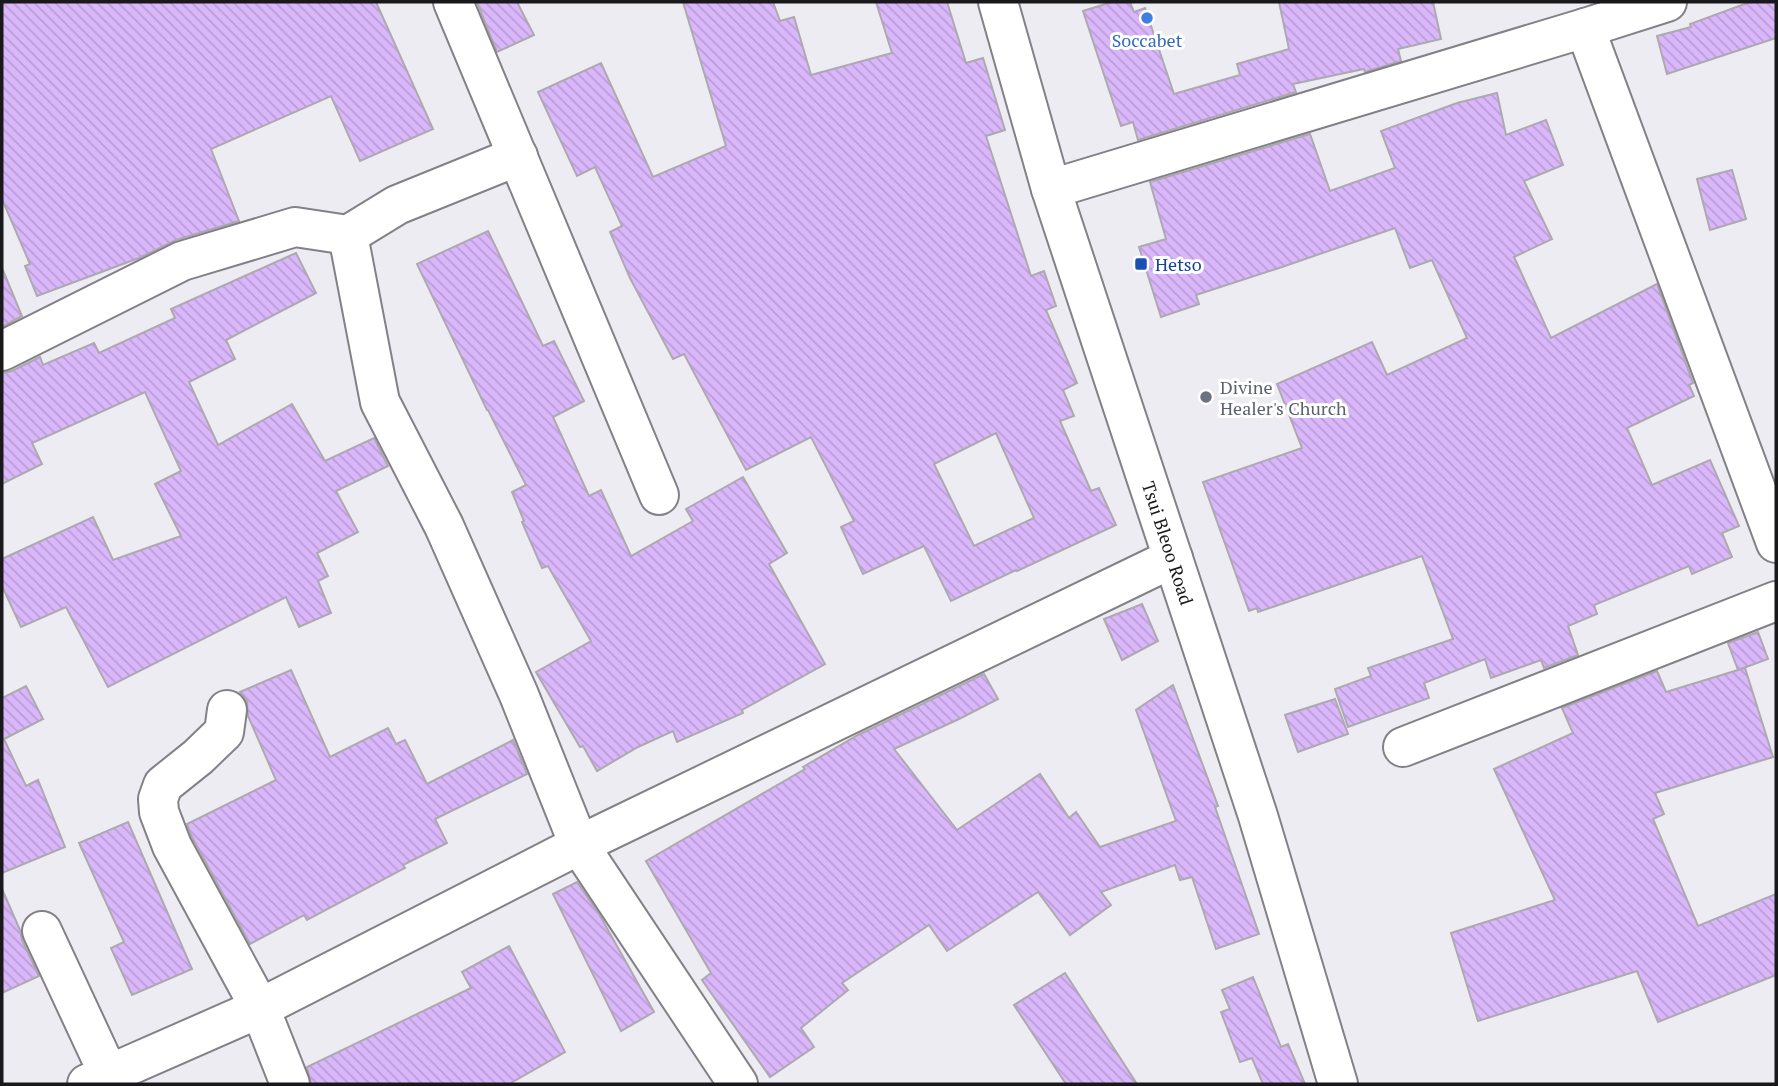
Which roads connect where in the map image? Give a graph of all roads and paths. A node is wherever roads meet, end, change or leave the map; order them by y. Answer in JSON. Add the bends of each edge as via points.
{"nodes":[{"id":1,"x":453,"y":2,"type":"edge"},
{"id":2,"x":998,"y":2,"type":"edge"},
{"id":3,"x":1667,"y":2,"type":"edge"},
{"id":4,"x":1606,"y":16,"type":"edge"},
{"id":5,"x":518,"y":156,"type":"junction"},
{"id":6,"x":1051,"y":189,"type":"junction"},
{"id":7,"x":348,"y":235,"type":"junction"},
{"id":8,"x":2,"y":351,"type":"edge"},
{"id":9,"x":659,"y":495,"type":"dead end"},
{"id":10,"x":1776,"y":543,"type":"edge"},
{"id":11,"x":1173,"y":558,"type":"junction"},
{"id":12,"x":1776,"y":601,"type":"edge"},
{"id":13,"x":227,"y":710,"type":"dead end"},
{"id":14,"x":1403,"y":747,"type":"dead end"},
{"id":15,"x":579,"y":845,"type":"junction"},
{"id":16,"x":42,"y":931,"type":"dead end"},
{"id":17,"x":260,"y":1008,"type":"junction"},
{"id":18,"x":98,"y":1080,"type":"edge"},
{"id":19,"x":290,"y":1084,"type":"edge"},
{"id":20,"x":738,"y":1084,"type":"edge"},
{"id":21,"x":1338,"y":1084,"type":"edge"}],
"edges":[{"from":1,"to":5,"type":"street"},
{"from":2,"to":6,"type":"street","name":"Tsui Bleoo Road"},
{"from":3,"to":4,"type":"street"},
{"from":4,"to":6,"type":"street"},
{"from":4,"to":10,"type":"street"},
{"from":5,"to":7,"type":"street","via":[[397,205]]},
{"from":5,"to":9,"type":"street"},
{"from":6,"to":11,"type":"street","name":"Tsui Bleoo Road"},
{"from":7,"to":8,"type":"street","via":[[295,227],[182,261]]},
{"from":7,"to":15,"type":"street","via":[[380,402],[444,526]]},
{"from":11,"to":15,"type":"street"},
{"from":11,"to":21,"type":"street","name":"Tsui Bleoo Road","via":[[1258,816]]},
{"from":12,"to":14,"type":"street"},
{"from":13,"to":17,"type":"street","via":[[224,732],[163,785],[159,812],[172,846]]},
{"from":15,"to":17,"type":"street"},
{"from":15,"to":20,"type":"street"},
{"from":16,"to":18,"type":"street"},
{"from":17,"to":18,"type":"street"},
{"from":17,"to":19,"type":"street"}]}
